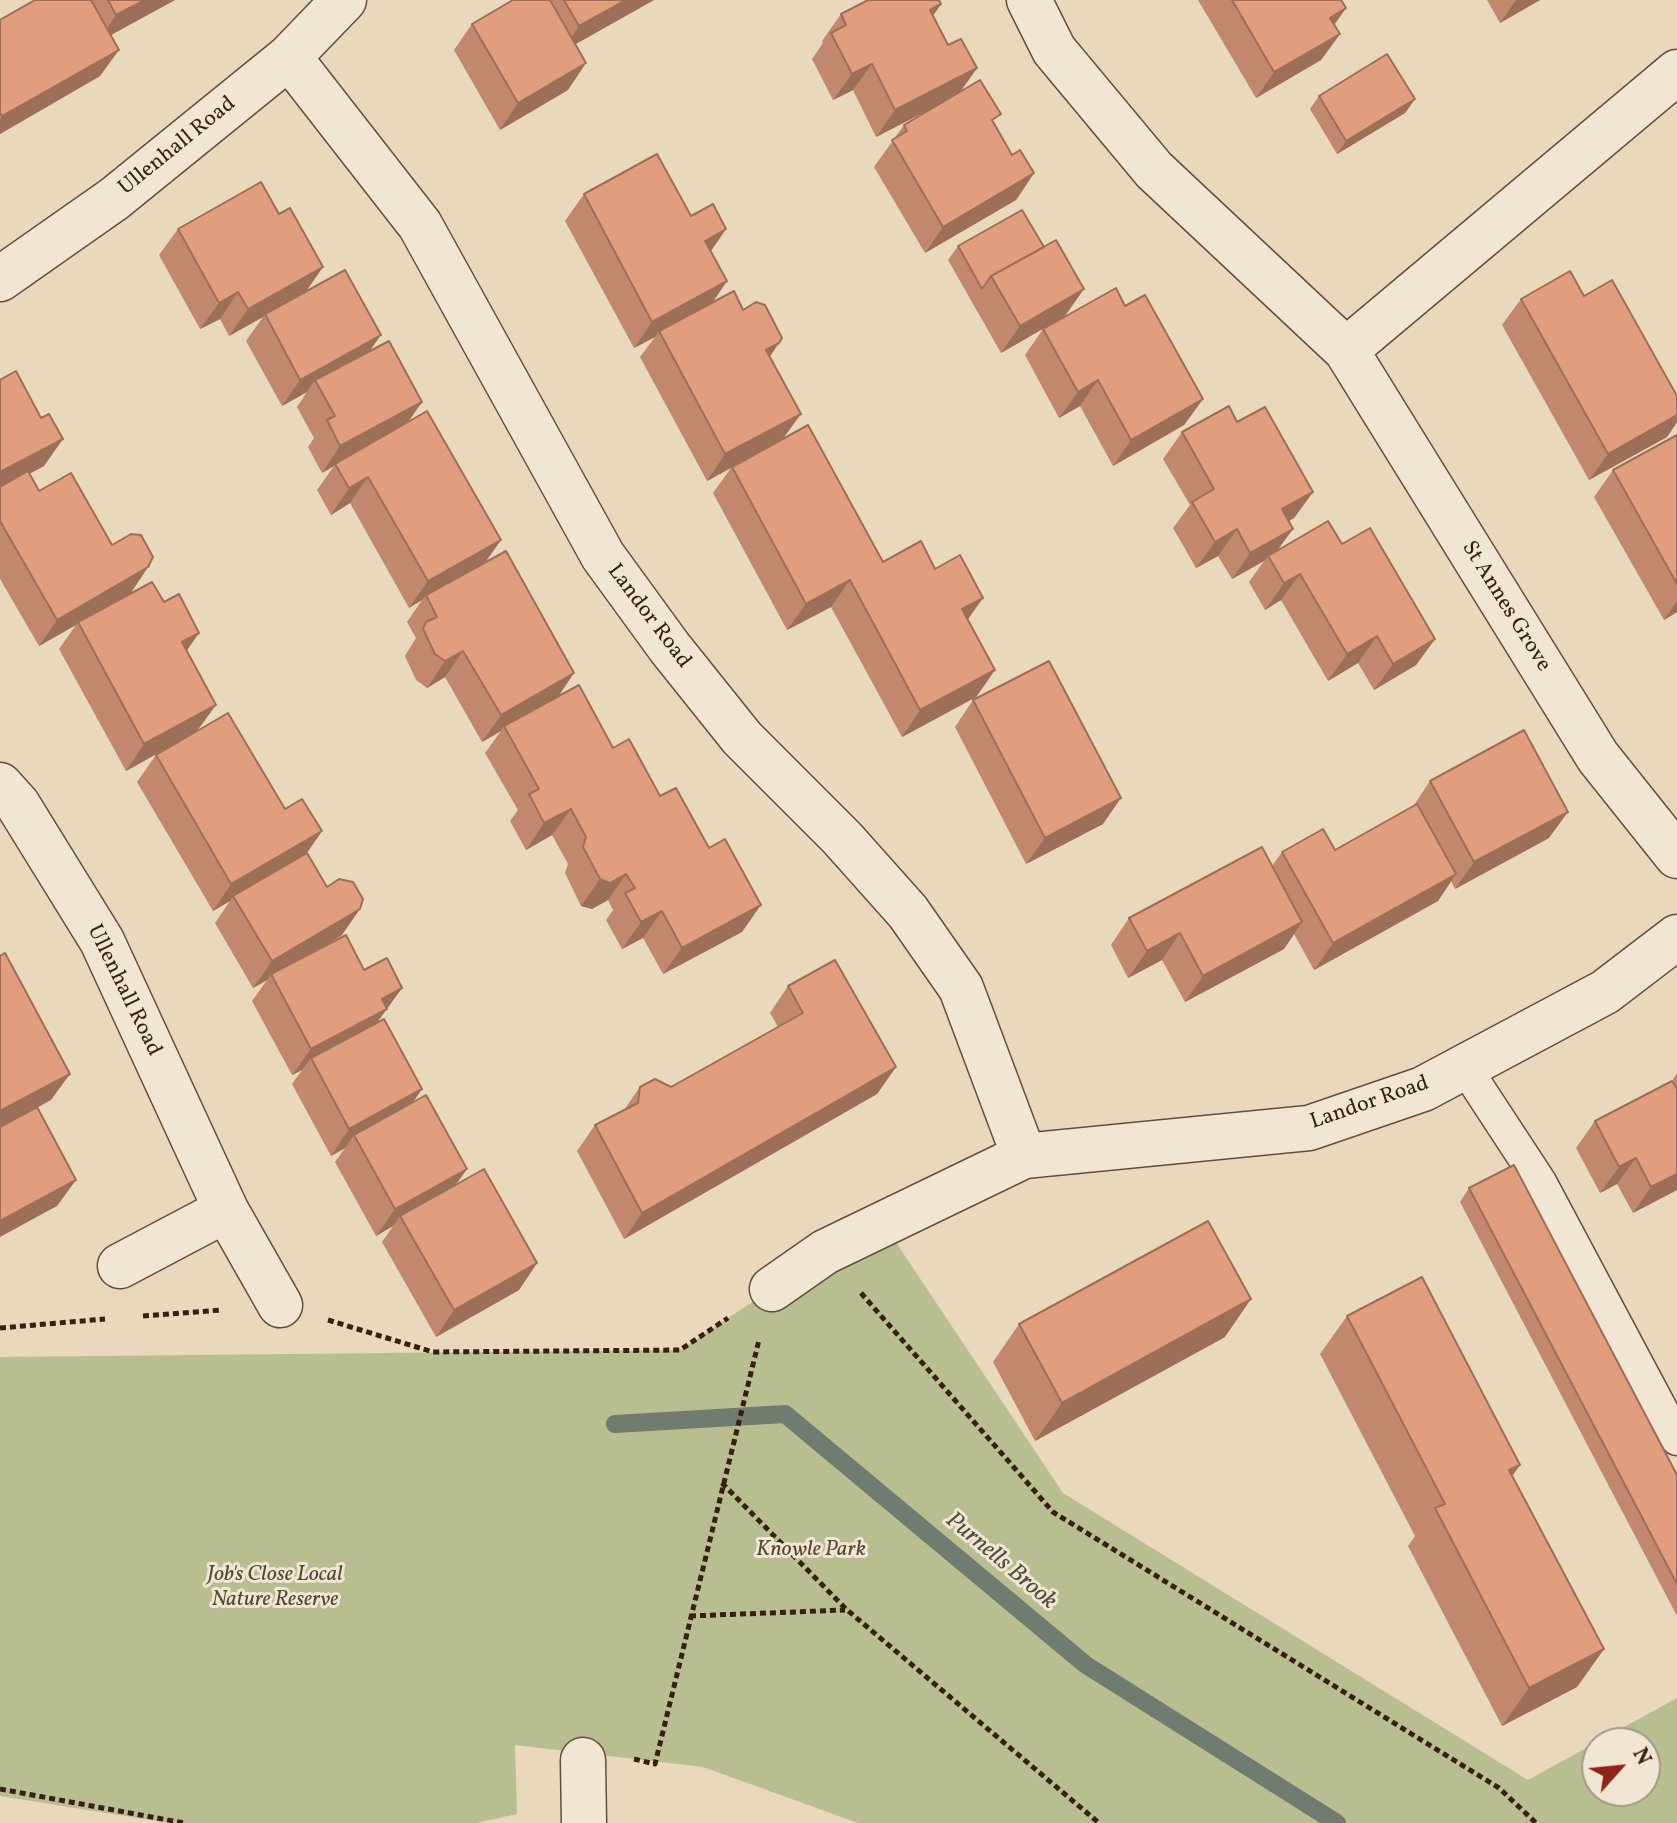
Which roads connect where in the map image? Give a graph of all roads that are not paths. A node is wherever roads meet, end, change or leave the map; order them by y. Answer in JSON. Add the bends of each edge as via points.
{"nodes":[{"id":1,"x":344,"y":0,"type":"edge"},
{"id":2,"x":1029,"y":0,"type":"edge"},
{"id":3,"x":289,"y":57,"type":"junction"},
{"id":4,"x":1677,"y":72,"type":"edge"},
{"id":5,"x":0,"y":279,"type":"edge"},
{"id":6,"x":1346,"y":350,"type":"junction"},
{"id":7,"x":0,"y":785,"type":"edge"},
{"id":8,"x":1677,"y":856,"type":"edge"},
{"id":9,"x":1677,"y":937,"type":"edge"},
{"id":10,"x":1464,"y":1066,"type":"junction"},
{"id":11,"x":1024,"y":1156,"type":"junction"},
{"id":12,"x":226,"y":1210,"type":"junction"},
{"id":13,"x":120,"y":1266,"type":"dead end"},
{"id":14,"x":772,"y":1289,"type":"road end"},
{"id":15,"x":280,"y":1305,"type":"road end"},
{"id":16,"x":1677,"y":1439,"type":"edge"},
{"id":17,"x":583,"y":1760,"type":"road end"},
{"id":18,"x":584,"y":1823,"type":"edge"}],
"edges":[{"from":1,"to":3,"type":"street","name":"Ullenhall Road"},
{"from":2,"to":6,"type":"street","name":"St Annes Grove","via":[[1054,50],[1154,170]]},
{"from":3,"to":5,"type":"street","name":"Ullenhall Road","via":[[114,199]]},
{"from":3,"to":11,"type":"street","name":"Landor Road","via":[[420,225],[603,556],[742,738],[908,912],[961,988]]},
{"from":4,"to":6,"type":"street"},
{"from":6,"to":8,"type":"street","name":"St Annes Grove","via":[[1598,757]]},
{"from":7,"to":12,"type":"street","name":"Ullenhall Road","via":[[18,805],[102,941]]},
{"from":9,"to":10,"type":"street","name":"Landor Road","via":[[1605,992]]},
{"from":10,"to":11,"type":"street","name":"Landor Road","via":[[1423,1089],[1309,1128]]},
{"from":10,"to":16,"type":"lane","via":[[1540,1182]]},
{"from":11,"to":14,"type":"street","name":"Landor Road","via":[[825,1252]]},
{"from":12,"to":13,"type":"street"},
{"from":12,"to":15,"type":"street","name":"Ullenhall Road"},
{"from":17,"to":18,"type":"street"}]}
